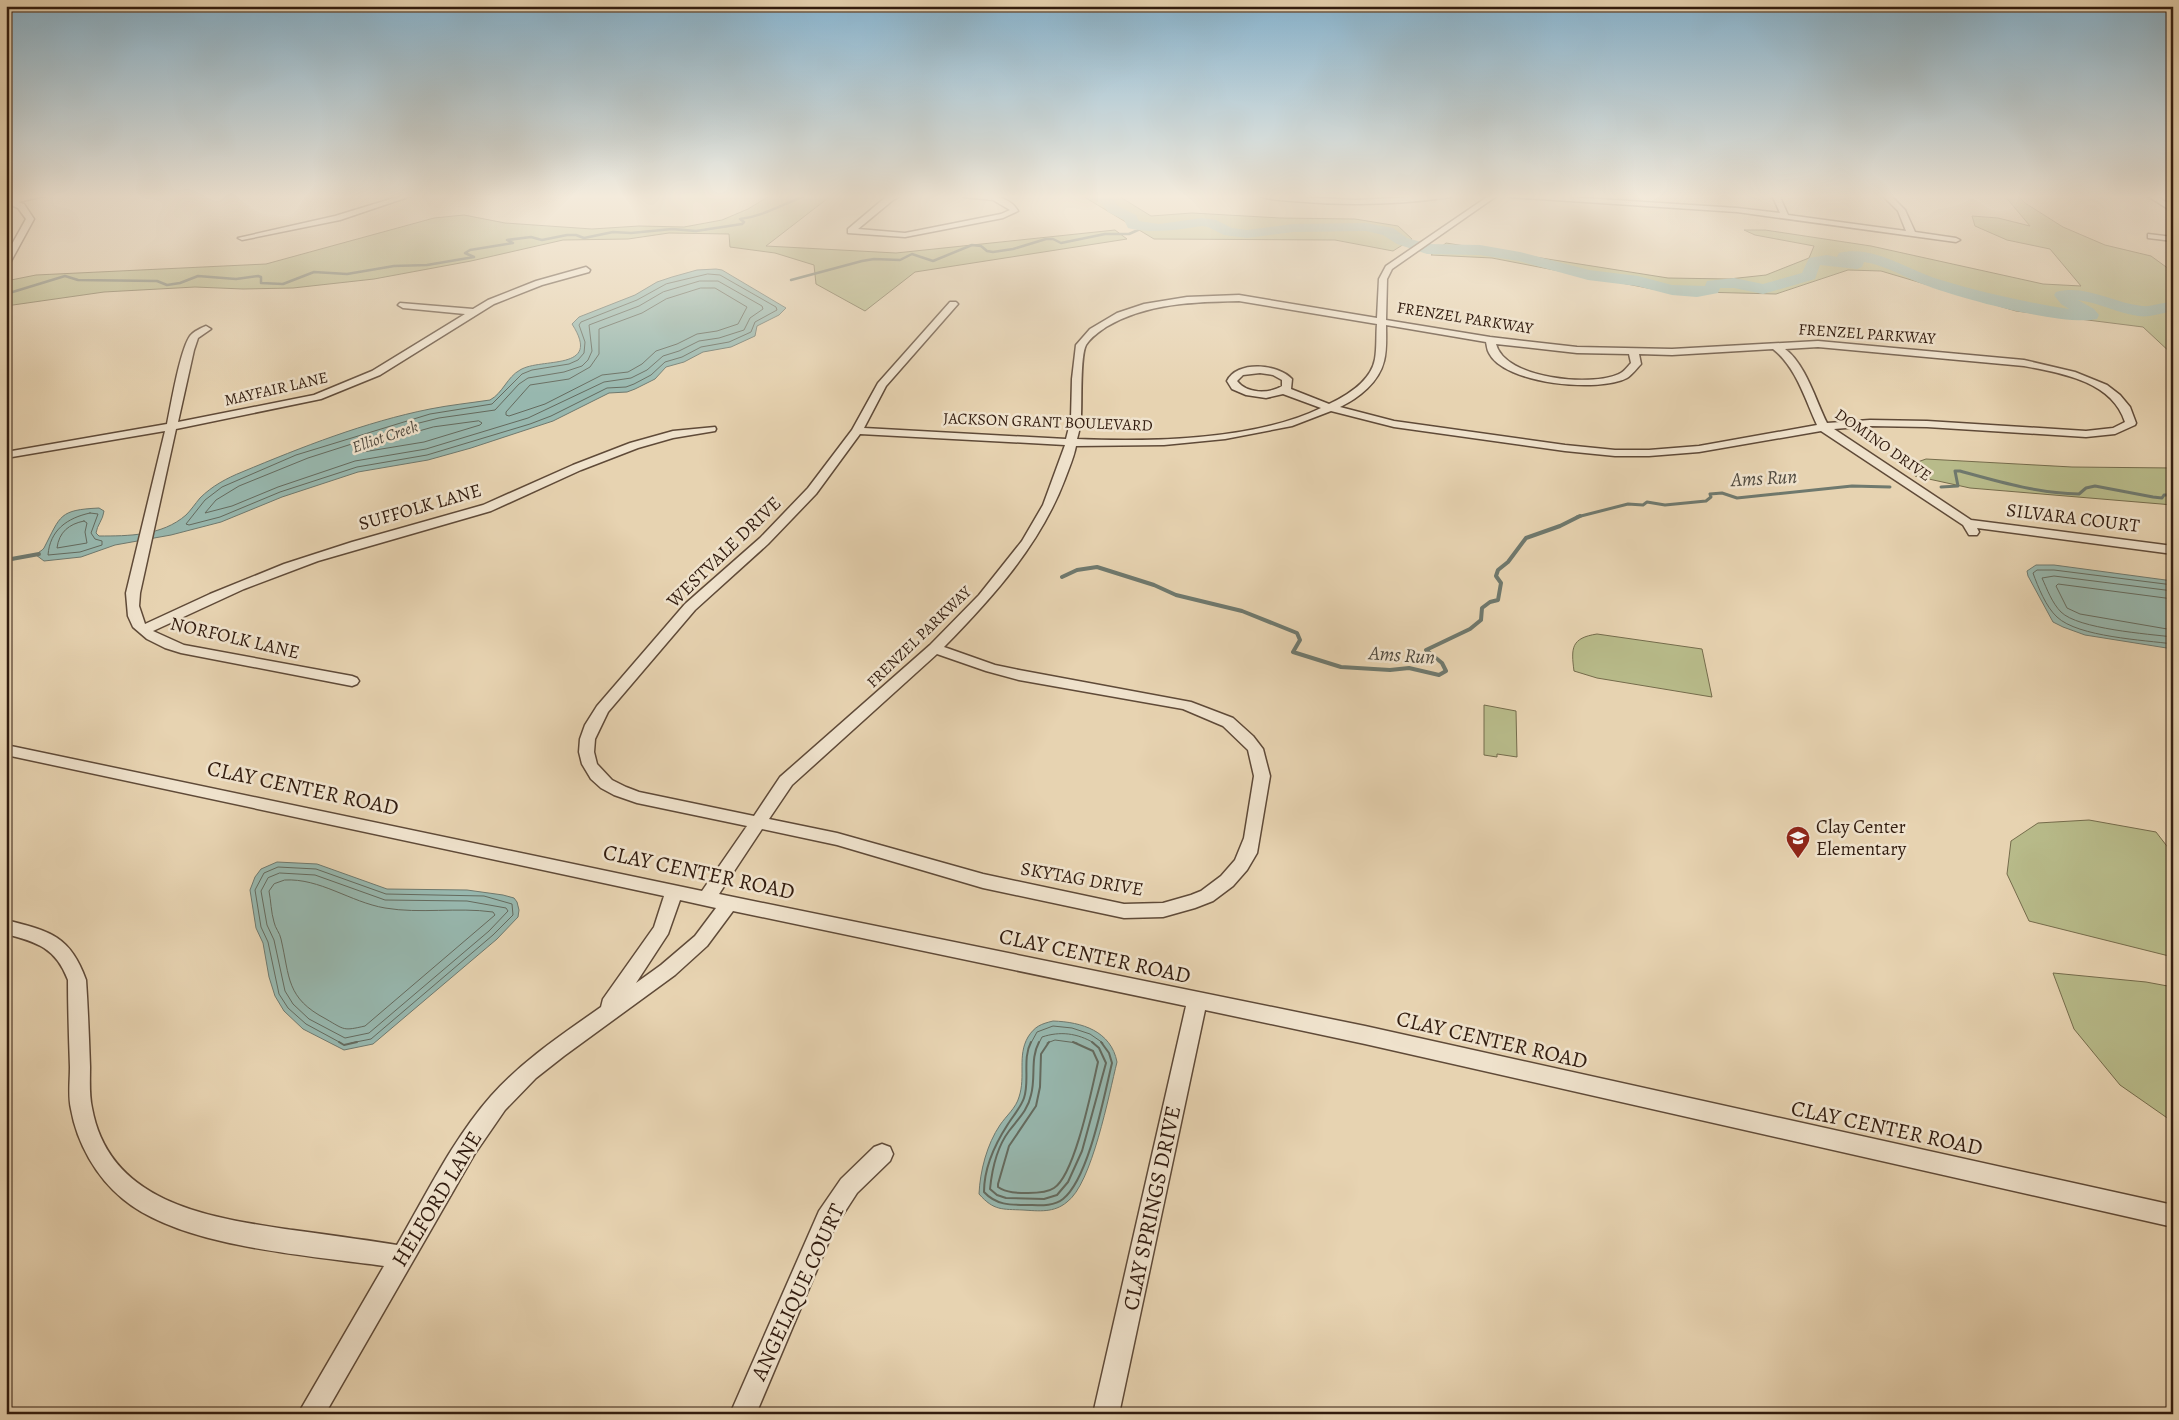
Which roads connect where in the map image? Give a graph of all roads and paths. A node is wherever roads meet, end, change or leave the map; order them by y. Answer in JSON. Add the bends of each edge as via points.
{"nodes":[{"id":1,"x":1399,"y":261,"type":"edge"},
{"id":2,"x":586,"y":270,"type":"dead end"},
{"id":3,"x":952,"y":304,"type":"dead end"},
{"id":4,"x":404,"y":305,"type":"dead end"},
{"id":5,"x":474,"y":312,"type":"junction"},
{"id":6,"x":1382,"y":321,"type":"junction"},
{"id":7,"x":206,"y":328,"type":"dead end"},
{"id":8,"x":1490,"y":340,"type":"junction"},
{"id":9,"x":1775,"y":346,"type":"junction"},
{"id":10,"x":1634,"y":353,"type":"junction"},
{"id":11,"x":1283,"y":390,"type":"junction"},
{"id":12,"x":1331,"y":408,"type":"junction"},
{"id":13,"x":171,"y":426,"type":"junction"},
{"id":14,"x":1824,"y":427,"type":"junction"},
{"id":15,"x":710,"y":428,"type":"dead end"},
{"id":16,"x":857,"y":431,"type":"junction"},
{"id":17,"x":1072,"y":442,"type":"junction"},
{"id":18,"x":6,"y":455,"type":"edge"},
{"id":19,"x":1971,"y":527,"type":"joint"},
{"id":20,"x":2173,"y":550,"type":"edge"},
{"id":21,"x":142,"y":630,"type":"junction"},
{"id":22,"x":936,"y":648,"type":"junction"},
{"id":23,"x":352,"y":682,"type":"dead end"},
{"id":24,"x":6,"y":750,"type":"edge"},
{"id":25,"x":660,"y":802,"type":"joint"},
{"id":26,"x":757,"y":822,"type":"junction"},
{"id":27,"x":674,"y":892,"type":"junction"},
{"id":28,"x":707,"y":898,"type":"junction"},
{"id":29,"x":729,"y":903,"type":"junction"},
{"id":30,"x":6,"y":927,"type":"edge"},
{"id":31,"x":1197,"y":1002,"type":"junction"},
{"id":32,"x":602,"y":1016,"type":"junction"},
{"id":33,"x":882,"y":1154,"type":"dead end"},
{"id":34,"x":2173,"y":1216,"type":"edge"},
{"id":35,"x":402,"y":1258,"type":"junction"},
{"id":36,"x":311,"y":1414,"type":"edge"},
{"id":37,"x":743,"y":1414,"type":"edge"},
{"id":38,"x":1106,"y":1414,"type":"edge"}],
"edges":[{"from":1,"to":6,"type":"street","name":"JACKSON GRANT BOULEVARD","via":[[1389,268],[1383,279]]},
{"from":2,"to":5,"type":"street","name":"MAYFAIR LANE","via":[[511,293]]},
{"from":3,"to":16,"type":"street","name":"WESTVALE DRIVE","via":[[882,385]]},
{"from":4,"to":5,"type":"street"},
{"from":5,"to":13,"type":"street","name":"MAYFAIR LANE","via":[[376,373],[340,390],[295,403]]},
{"from":6,"to":8,"type":"street","name":"FRENZEL PARKWAY"},
{"from":6,"to":12,"type":"street","name":"JACKSON GRANT BOULEVARD","via":[[1380,359],[1371,378],[1354,394]]},
{"from":6,"to":17,"type":"street","name":"FRENZEL PARKWAY","via":[[1265,301],[1223,298],[1169,302],[1120,315],[1098,328],[1082,345]]},
{"from":7,"to":13,"type":"street","name":"NORFOLK LANE","via":[[192,340]]},
{"from":8,"to":10,"type":"street","name":"FRENZEL PARKWAY","via":[[1561,349]]},
{"from":8,"to":10,"type":"street","via":[[1494,354],[1508,365],[1529,374],[1572,383],[1598,382],[1623,376],[1634,368]]},
{"from":9,"to":10,"type":"street","name":"FRENZEL PARKWAY"},
{"from":9,"to":14,"type":"street","name":"DOMINO DRIVE","via":[[1796,368]]},
{"from":9,"to":14,"type":"street","name":"FRENZEL PARKWAY","via":[[1828,344],[2024,363],[2057,370],[2109,391],[2129,412],[2131,423],[2123,429],[2097,434],[1910,423]]},
{"from":11,"to":11,"type":"street","via":[[1288,383],[1286,379],[1269,371],[1244,371],[1233,377],[1234,386],[1248,393],[1267,394]]},
{"from":11,"to":12,"type":"street"},
{"from":12,"to":14,"type":"street","via":[[1412,427],[1615,453],[1699,449]]},
{"from":12,"to":17,"type":"street","name":"JACKSON GRANT BOULEVARD","via":[[1246,433],[1136,443]]},
{"from":13,"to":18,"type":"street","name":"MAYFAIR LANE"},
{"from":13,"to":21,"type":"street","name":"NORFOLK LANE","via":[[131,605]]},
{"from":14,"to":19,"type":"street","name":"DOMINO DRIVE"},
{"from":15,"to":21,"type":"street","name":"SUFFOLK LANE","via":[[675,434],[580,466],[489,507],[306,561]]},
{"from":16,"to":17,"type":"street","name":"JACKSON GRANT BOULEVARD"},
{"from":16,"to":25,"type":"street","name":"WESTVALE DRIVE","via":[[812,491],[764,541],[690,607],[602,709],[592,726],[586,754],[597,776],[618,791]]},
{"from":17,"to":22,"type":"street","name":"FRENZEL PARKWAY","via":[[1066,466],[1049,505],[1027,542],[984,598]]},
{"from":19,"to":20,"type":"street","name":"SILVARA COURT"},
{"from":21,"to":23,"type":"street","name":"NORFOLK LANE","via":[[181,649]]},
{"from":22,"to":26,"type":"street","name":"FRENZEL PARKWAY","via":[[795,772]]},
{"from":22,"to":26,"type":"street","name":"SKYTAG DRIVE","via":[[1020,676],[1186,704],[1228,722],[1254,749],[1262,776],[1252,838],[1241,865],[1223,885],[1195,901],[1163,910],[1124,911],[983,881],[867,846]]},
{"from":24,"to":27,"type":"street","name":"CLAY CENTER ROAD"},
{"from":25,"to":26,"type":"street","name":"SKYTAG DRIVE"},
{"from":26,"to":28,"type":"street","name":"FRENZEL PARKWAY"},
{"from":27,"to":28,"type":"street","name":"CLAY CENTER ROAD"},
{"from":27,"to":32,"type":"street","name":"HELFORD LANE","via":[[662,929]]},
{"from":28,"to":29,"type":"street","name":"CLAY CENTER ROAD"},
{"from":29,"to":31,"type":"street","name":"CLAY CENTER ROAD"},
{"from":29,"to":32,"type":"street","name":"HELFORD LANE","via":[[701,941],[668,970]]},
{"from":30,"to":35,"type":"street","via":[[49,941],[63,951],[74,969],[81,1108],[85,1129],[98,1157],[119,1182],[161,1212],[191,1222],[257,1236]]},
{"from":31,"to":34,"type":"street","name":"CLAY CENTER ROAD","via":[[1365,1036]]},
{"from":31,"to":38,"type":"street","name":"CLAY SPRINGS DRIVE"},
{"from":32,"to":35,"type":"street","name":"HELFORD LANE","via":[[529,1072],[498,1103],[466,1148]]},
{"from":33,"to":37,"type":"street","name":"ANGELIQUE COURT","via":[[849,1186],[827,1219]]},
{"from":35,"to":36,"type":"street","name":"HELFORD LANE"}]}
